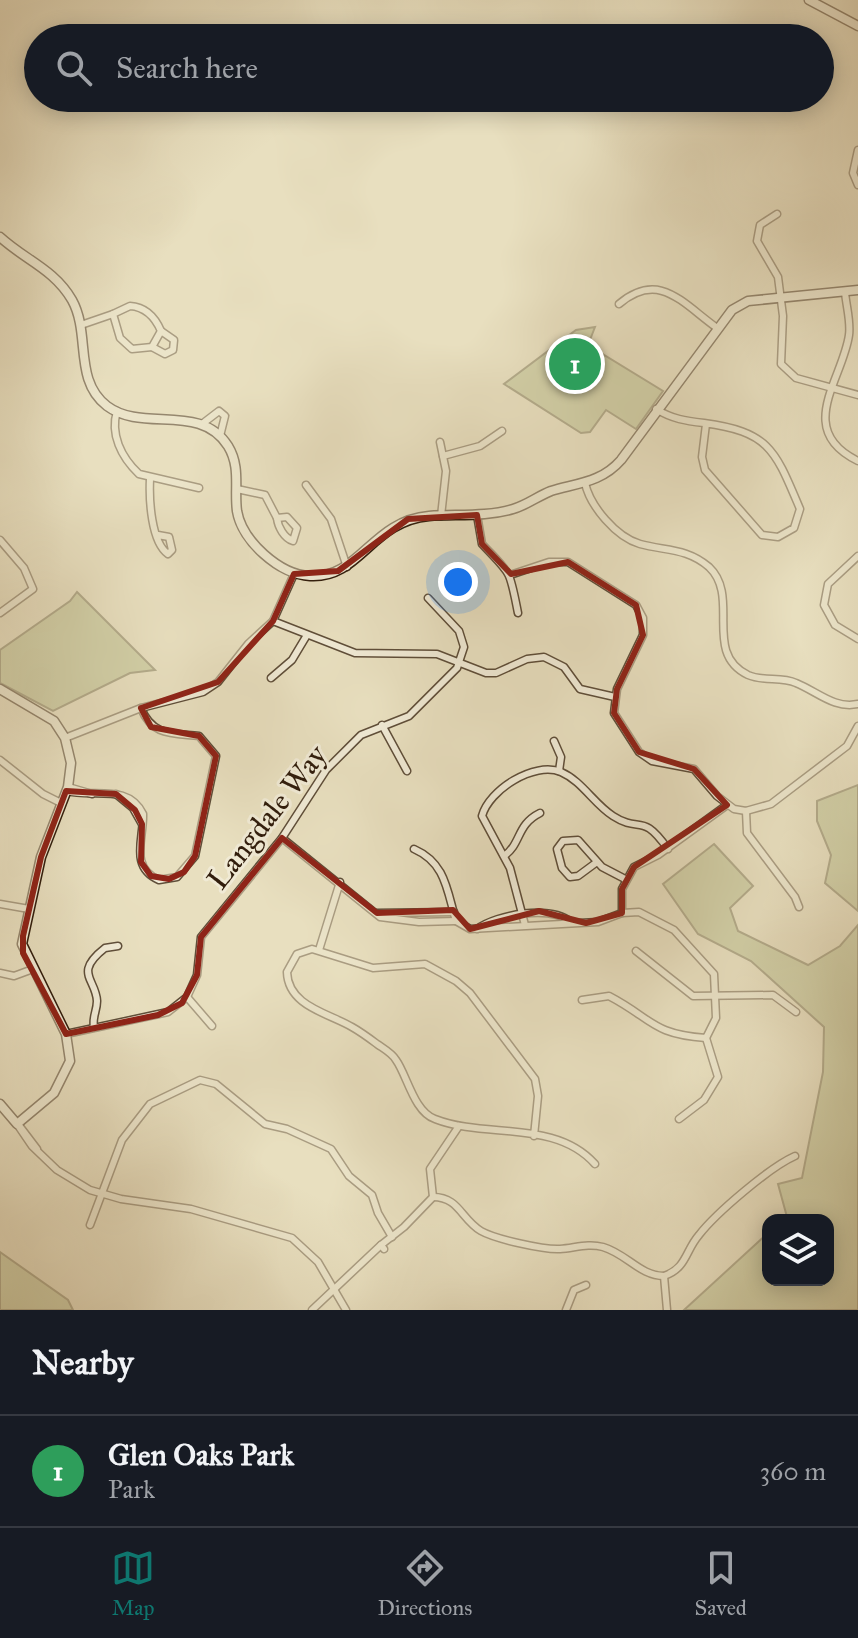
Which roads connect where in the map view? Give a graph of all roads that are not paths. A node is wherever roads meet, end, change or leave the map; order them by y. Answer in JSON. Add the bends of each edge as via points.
{"nodes":[{"id":1,"x":809,"y":0,"type":"edge"},
{"id":2,"x":858,"y":26,"type":"edge"},
{"id":3,"x":858,"y":150,"type":"edge"},
{"id":4,"x":858,"y":185,"type":"edge"},
{"id":5,"x":777,"y":214,"type":"dead end"},
{"id":6,"x":0,"y":237,"type":"edge"},
{"id":7,"x":858,"y":290,"type":"edge"},
{"id":8,"x":845,"y":292,"type":"junction"},
{"id":9,"x":781,"y":297,"type":"junction"},
{"id":10,"x":619,"y":304,"type":"dead end"},
{"id":11,"x":113,"y":314,"type":"junction"},
{"id":12,"x":81,"y":325,"type":"junction"},
{"id":13,"x":717,"y":328,"type":"junction"},
{"id":14,"x":161,"y":331,"type":"junction"},
{"id":15,"x":152,"y":347,"type":"junction"},
{"id":16,"x":830,"y":387,"type":"junction"},
{"id":17,"x":858,"y":395,"type":"edge"},
{"id":18,"x":656,"y":409,"type":"junction"},
{"id":19,"x":117,"y":411,"type":"junction"},
{"id":20,"x":202,"y":424,"type":"junction"},
{"id":21,"x":706,"y":424,"type":"junction"},
{"id":22,"x":502,"y":431,"type":"dead end"},
{"id":23,"x":220,"y":436,"type":"junction"},
{"id":24,"x":440,"y":442,"type":"dead end"},
{"id":25,"x":443,"y":456,"type":"junction"},
{"id":26,"x":858,"y":461,"type":"edge"},
{"id":27,"x":150,"y":479,"type":"junction"},
{"id":28,"x":585,"y":483,"type":"junction"},
{"id":29,"x":306,"y":485,"type":"dead end"},
{"id":30,"x":199,"y":488,"type":"dead end"},
{"id":31,"x":237,"y":489,"type":"junction"},
{"id":32,"x":477,"y":515,"type":"junction"},
{"id":33,"x":441,"y":516,"type":"junction"},
{"id":34,"x":277,"y":518,"type":"dead end"},
{"id":35,"x":158,"y":535,"type":"dead end"},
{"id":36,"x":0,"y":540,"type":"edge"},
{"id":37,"x":858,"y":556,"type":"edge"},
{"id":38,"x":347,"y":567,"type":"junction"},
{"id":39,"x":294,"y":574,"type":"junction"},
{"id":40,"x":510,"y":575,"type":"junction"},
{"id":41,"x":428,"y":598,"type":"dead end"},
{"id":42,"x":0,"y":613,"type":"edge"},
{"id":43,"x":518,"y":613,"type":"dead end"},
{"id":44,"x":273,"y":621,"type":"junction"},
{"id":45,"x":307,"y":635,"type":"junction"},
{"id":46,"x":858,"y":639,"type":"edge"},
{"id":47,"x":459,"y":663,"type":"junction"},
{"id":48,"x":271,"y":678,"type":"dead end"},
{"id":49,"x":0,"y":689,"type":"edge"},
{"id":50,"x":615,"y":697,"type":"junction"},
{"id":51,"x":857,"y":706,"type":"edge"},
{"id":52,"x":141,"y":708,"type":"junction"},
{"id":53,"x":382,"y":725,"type":"junction"},
{"id":54,"x":858,"y":726,"type":"edge"},
{"id":55,"x":65,"y":738,"type":"junction"},
{"id":56,"x":554,"y":741,"type":"dead end"},
{"id":57,"x":0,"y":760,"type":"edge"},
{"id":58,"x":407,"y":771,"type":"dead end"},
{"id":59,"x":559,"y":771,"type":"junction"},
{"id":60,"x":67,"y":789,"type":"junction"},
{"id":61,"x":61,"y":803,"type":"junction"},
{"id":62,"x":727,"y":805,"type":"junction"},
{"id":63,"x":746,"y":811,"type":"junction"},
{"id":64,"x":540,"y":813,"type":"dead end"},
{"id":65,"x":282,"y":838,"type":"junction"},
{"id":66,"x":414,"y":849,"type":"dead end"},
{"id":67,"x":668,"y":849,"type":"junction"},
{"id":68,"x":504,"y":856,"type":"junction"},
{"id":69,"x":597,"y":862,"type":"junction"},
{"id":70,"x":625,"y":879,"type":"junction"},
{"id":71,"x":340,"y":882,"type":"junction"},
{"id":72,"x":0,"y":904,"type":"edge"},
{"id":73,"x":799,"y":907,"type":"dead end"},
{"id":74,"x":29,"y":909,"type":"junction"},
{"id":75,"x":434,"y":911,"type":"junction"},
{"id":76,"x":454,"y":912,"type":"junction"},
{"id":77,"x":377,"y":913,"type":"junction"},
{"id":78,"x":625,"y":913,"type":"junction"},
{"id":79,"x":524,"y":916,"type":"junction"},
{"id":80,"x":434,"y":919,"type":"junction"},
{"id":81,"x":456,"y":921,"type":"junction"},
{"id":82,"x":571,"y":922,"type":"junction"},
{"id":83,"x":525,"y":925,"type":"junction"},
{"id":84,"x":477,"y":929,"type":"junction"},
{"id":85,"x":118,"y":946,"type":"dead end"},
{"id":86,"x":319,"y":950,"type":"junction"},
{"id":87,"x":636,"y":951,"type":"dead end"},
{"id":88,"x":33,"y":969,"type":"junction"},
{"id":89,"x":0,"y":973,"type":"edge"},
{"id":90,"x":187,"y":997,"type":"junction"},
{"id":91,"x":715,"y":997,"type":"junction"},
{"id":92,"x":582,"y":1000,"type":"dead end"},
{"id":93,"x":796,"y":1012,"type":"dead end"},
{"id":94,"x":212,"y":1026,"type":"dead end"},
{"id":95,"x":94,"y":1027,"type":"junction"},
{"id":96,"x":66,"y":1034,"type":"junction"},
{"id":97,"x":706,"y":1038,"type":"junction"},
{"id":98,"x":0,"y":1104,"type":"edge"},
{"id":99,"x":679,"y":1119,"type":"dead end"},
{"id":100,"x":17,"y":1124,"type":"junction"},
{"id":101,"x":459,"y":1126,"type":"junction"},
{"id":102,"x":534,"y":1136,"type":"junction"},
{"id":103,"x":795,"y":1156,"type":"dead end"},
{"id":104,"x":595,"y":1164,"type":"dead end"},
{"id":105,"x":102,"y":1194,"type":"junction"},
{"id":106,"x":433,"y":1197,"type":"junction"},
{"id":107,"x":90,"y":1225,"type":"dead end"},
{"id":108,"x":392,"y":1237,"type":"junction"},
{"id":109,"x":664,"y":1276,"type":"junction"},
{"id":110,"x":586,"y":1285,"type":"dead end"},
{"id":111,"x":336,"y":1288,"type":"junction"},
{"id":112,"x":312,"y":1310,"type":"edge"},
{"id":113,"x":346,"y":1310,"type":"edge"},
{"id":114,"x":566,"y":1310,"type":"edge"},
{"id":115,"x":667,"y":1310,"type":"edge"}],
"edges":[{"from":1,"to":2,"type":"street"},
{"from":3,"to":4,"type":"street","via":[[853,173]]},
{"from":5,"to":9,"type":"street","via":[[760,225],[757,241],[774,266]]},
{"from":6,"to":12,"type":"street","via":[[53,276],[73,302]]},
{"from":7,"to":8,"type":"street"},
{"from":8,"to":9,"type":"street"},
{"from":8,"to":16,"type":"street","via":[[850,333]]},
{"from":9,"to":13,"type":"street","via":[[740,305]]},
{"from":9,"to":16,"type":"street","via":[[781,364],[796,378]]},
{"from":10,"to":13,"type":"street","via":[[641,289],[658,288]]},
{"from":11,"to":12,"type":"street"},
{"from":11,"to":14,"type":"street","via":[[140,306]]},
{"from":11,"to":15,"type":"street","via":[[125,345]]},
{"from":12,"to":19,"type":"street","via":[[88,381]]},
{"from":13,"to":18,"type":"street"},
{"from":14,"to":15,"type":"street"},
{"from":14,"to":15,"type":"street","via":[[174,340],[173,350],[165,354]]},
{"from":16,"to":17,"type":"street"},
{"from":16,"to":26,"type":"street","via":[[826,416],[834,443]]},
{"from":18,"to":21,"type":"street","via":[[676,420]]},
{"from":18,"to":28,"type":"street","via":[[616,466]]},
{"from":19,"to":20,"type":"street"},
{"from":19,"to":27,"type":"street","via":[[116,440],[133,468]]},
{"from":20,"to":23,"type":"street"},
{"from":20,"to":23,"type":"street","via":[[219,411],[225,416]]},
{"from":21,"to":21,"type":"street","via":[[744,429],[772,450],[800,509],[794,528],[778,537],[762,535],[709,477],[702,457]]},
{"from":22,"to":25,"type":"street","via":[[480,446]]},
{"from":23,"to":31,"type":"street","via":[[236,464]]},
{"from":24,"to":25,"type":"street"},
{"from":25,"to":33,"type":"street"},
{"from":27,"to":30,"type":"street"},
{"from":27,"to":35,"type":"street"},
{"from":28,"to":32,"type":"street","via":[[511,510]]},
{"from":28,"to":51,"type":"street","via":[[591,503],[628,537],[690,554],[717,575],[725,603],[724,647],[739,668],[760,678],[791,680],[835,704]]},
{"from":29,"to":38,"type":"street","via":[[331,519]]},
{"from":31,"to":34,"type":"street","via":[[265,495]]},
{"from":31,"to":39,"type":"street","via":[[243,526],[274,563]]},
{"from":32,"to":33,"type":"street"},
{"from":32,"to":40,"type":"street","via":[[482,544]]},
{"from":33,"to":38,"type":"street","via":[[397,523]]},
{"from":36,"to":42,"type":"street","via":[[24,568],[33,589]]},
{"from":37,"to":46,"type":"street","via":[[828,584],[824,605],[835,625]]},
{"from":38,"to":39,"type":"street","via":[[320,576]]},
{"from":39,"to":44,"type":"street"},
{"from":40,"to":43,"type":"street"},
{"from":40,"to":50,"type":"street","via":[[549,562],[568,562],[636,605],[643,635]]},
{"from":41,"to":47,"type":"street","via":[[459,631],[464,647]]},
{"from":44,"to":45,"type":"street"},
{"from":44,"to":52,"type":"street","via":[[210,688]]},
{"from":45,"to":47,"type":"street","via":[[355,653],[426,653]]},
{"from":45,"to":48,"type":"street","via":[[292,660]]},
{"from":47,"to":50,"type":"street","via":[[496,673],[544,657],[564,667],[580,689]]},
{"from":47,"to":53,"type":"street","name":"Langdale Way","via":[[409,716]]},
{"from":49,"to":55,"type":"street","via":[[47,714]]},
{"from":50,"to":62,"type":"street","via":[[614,713],[639,752],[652,761],[694,769]]},
{"from":52,"to":55,"type":"street"},
{"from":52,"to":60,"type":"street","via":[[151,727],[199,736],[216,756],[195,856],[184,872],[159,880],[145,870],[139,854],[143,814],[137,803],[127,796]]},
{"from":53,"to":58,"type":"street"},
{"from":53,"to":65,"type":"street","name":"Langdale Way","via":[[361,735],[326,770]]},
{"from":54,"to":63,"type":"street","via":[[847,746],[771,804]]},
{"from":55,"to":60,"type":"street","via":[[71,763]]},
{"from":56,"to":59,"type":"street","via":[[561,757]]},
{"from":57,"to":61,"type":"street"},
{"from":59,"to":67,"type":"street","via":[[615,818],[650,827]]},
{"from":59,"to":68,"type":"street","via":[[541,770],[516,779],[487,803],[483,823]]},
{"from":60,"to":61,"type":"street"},
{"from":61,"to":74,"type":"street"},
{"from":62,"to":63,"type":"street"},
{"from":62,"to":67,"type":"street"},
{"from":63,"to":73,"type":"street","via":[[747,833]]},
{"from":64,"to":68,"type":"street","via":[[521,827],[514,847]]},
{"from":65,"to":71,"type":"street"},
{"from":65,"to":90,"type":"street","name":"Langdale Way","via":[[201,937],[197,975]]},
{"from":66,"to":76,"type":"street","via":[[440,867]]},
{"from":67,"to":70,"type":"street","via":[[634,867]]},
{"from":68,"to":79,"type":"street"},
{"from":69,"to":69,"type":"street","via":[[570,877],[557,849],[563,841],[578,840]]},
{"from":69,"to":70,"type":"street"},
{"from":70,"to":78,"type":"street"},
{"from":71,"to":77,"type":"street"},
{"from":71,"to":86,"type":"street"},
{"from":72,"to":74,"type":"street"},
{"from":74,"to":88,"type":"street","via":[[22,944]]},
{"from":75,"to":76,"type":"street"},
{"from":75,"to":77,"type":"street"},
{"from":75,"to":80,"type":"street"},
{"from":76,"to":81,"type":"street"},
{"from":77,"to":80,"type":"street","via":[[391,919]]},
{"from":78,"to":82,"type":"street","via":[[598,922]]},
{"from":78,"to":91,"type":"street","via":[[652,915],[702,956],[714,974]]},
{"from":79,"to":82,"type":"street","via":[[545,911]]},
{"from":79,"to":83,"type":"street"},
{"from":79,"to":84,"type":"street","via":[[492,920]]},
{"from":80,"to":81,"type":"street"},
{"from":81,"to":84,"type":"street"},
{"from":82,"to":83,"type":"street"},
{"from":83,"to":84,"type":"street"},
{"from":85,"to":95,"type":"street","via":[[105,948],[90,964],[89,982],[97,999]]},
{"from":86,"to":101,"type":"street","via":[[301,951],[291,961],[287,977],[293,993],[390,1053],[424,1112]]},
{"from":86,"to":102,"type":"street","via":[[373,968],[425,964],[466,988],[535,1079]]},
{"from":87,"to":91,"type":"street","via":[[684,992]]},
{"from":88,"to":89,"type":"street","via":[[14,976]]},
{"from":88,"to":96,"type":"street"},
{"from":90,"to":94,"type":"street"},
{"from":90,"to":95,"type":"street","via":[[168,1012]]},
{"from":91,"to":93,"type":"street","via":[[773,995]]},
{"from":91,"to":97,"type":"street","via":[[716,1018]]},
{"from":92,"to":97,"type":"street","via":[[609,996],[655,1028],[675,1036]]},
{"from":95,"to":96,"type":"street"},
{"from":96,"to":100,"type":"street","via":[[70,1061],[60,1087]]},
{"from":97,"to":99,"type":"street","via":[[718,1077],[704,1100]]},
{"from":98,"to":100,"type":"street"},
{"from":100,"to":105,"type":"street","via":[[64,1176]]},
{"from":101,"to":102,"type":"street"},
{"from":101,"to":106,"type":"street","via":[[432,1165]]},
{"from":102,"to":104,"type":"street","via":[[572,1145]]},
{"from":103,"to":109,"type":"street","via":[[777,1165],[705,1228],[684,1264]]},
{"from":105,"to":107,"type":"street"},
{"from":105,"to":108,"type":"street","via":[[118,1146],[150,1104],[187,1083],[205,1080],[265,1124],[331,1149],[349,1176],[372,1195]]},
{"from":105,"to":111,"type":"street","via":[[191,1209],[285,1235],[308,1251]]},
{"from":106,"to":108,"type":"street"},
{"from":106,"to":109,"type":"street","via":[[451,1200],[490,1235],[551,1249],[598,1246],[619,1253],[647,1273]]},
{"from":108,"to":111,"type":"street"},
{"from":109,"to":115,"type":"street"},
{"from":110,"to":114,"type":"street","via":[[574,1290]]},
{"from":111,"to":112,"type":"street"},
{"from":111,"to":113,"type":"street"}]}
